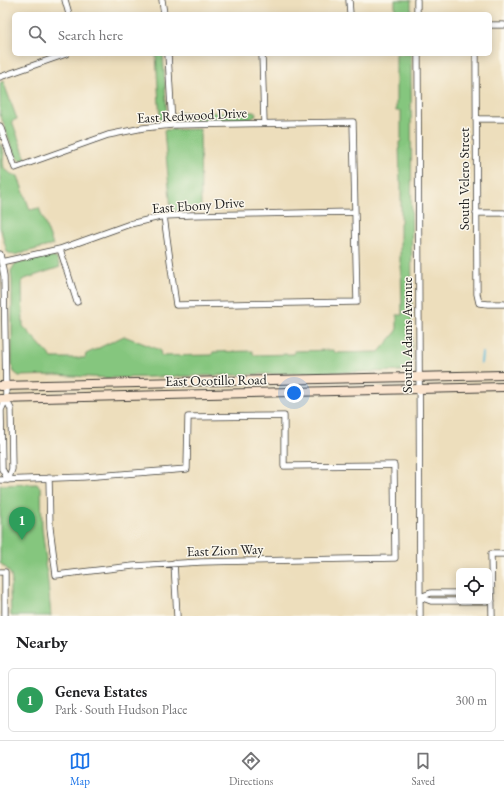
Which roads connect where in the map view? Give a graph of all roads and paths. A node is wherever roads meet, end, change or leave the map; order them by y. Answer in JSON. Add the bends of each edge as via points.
{"nodes":[{"id":1,"x":65,"y":0,"type":"edge"},
{"id":2,"x":162,"y":0,"type":"edge"},
{"id":3,"x":349,"y":0,"type":"edge"},
{"id":4,"x":417,"y":0,"type":"edge"},
{"id":5,"x":68,"y":12,"type":"edge"},
{"id":6,"x":164,"y":12,"type":"edge"},
{"id":7,"x":350,"y":12,"type":"edge"},
{"id":8,"x":418,"y":12,"type":"edge"},
{"id":9,"x":492,"y":25,"type":"edge"},
{"id":10,"x":504,"y":25,"type":"edge"},
{"id":11,"x":60,"y":56,"type":"edge"},
{"id":12,"x":168,"y":56,"type":"edge"},
{"id":13,"x":262,"y":56,"type":"edge"},
{"id":14,"x":418,"y":56,"type":"edge"},
{"id":15,"x":476,"y":56,"type":"edge"},
{"id":16,"x":0,"y":77,"type":"edge"},
{"id":17,"x":476,"y":119,"type":"junction"},
{"id":18,"x":504,"y":119,"type":"edge"},
{"id":19,"x":264,"y":123,"type":"junction"},
{"id":20,"x":172,"y":125,"type":"junction"},
{"id":21,"x":0,"y":126,"type":"edge"},
{"id":22,"x":354,"y":212,"type":"junction"},
{"id":23,"x":476,"y":213,"type":"junction"},
{"id":24,"x":504,"y":213,"type":"edge"},
{"id":25,"x":164,"y":216,"type":"junction"},
{"id":26,"x":60,"y":249,"type":"junction"},
{"id":27,"x":0,"y":254,"type":"edge"},
{"id":28,"x":1,"y":262,"type":"junction"},
{"id":29,"x":77,"y":302,"type":"dead end"},
{"id":30,"x":504,"y":304,"type":"edge"},
{"id":31,"x":504,"y":375,"type":"edge"},
{"id":32,"x":419,"y":377,"type":"junction"},
{"id":33,"x":2,"y":386,"type":"edge"},
{"id":34,"x":504,"y":387,"type":"edge"},
{"id":35,"x":420,"y":388,"type":"junction"},
{"id":36,"x":3,"y":399,"type":"edge"},
{"id":37,"x":49,"y":478,"type":"junction"},
{"id":38,"x":0,"y":480,"type":"edge"},
{"id":39,"x":8,"y":480,"type":"junction"},
{"id":40,"x":504,"y":554,"type":"edge"},
{"id":41,"x":174,"y":563,"type":"junction"},
{"id":42,"x":491,"y":568,"type":"edge"},
{"id":43,"x":2,"y":572,"type":"edge"},
{"id":44,"x":456,"y":593,"type":"edge"},
{"id":45,"x":420,"y":597,"type":"junction"},
{"id":46,"x":456,"y":601,"type":"edge"},
{"id":47,"x":492,"y":604,"type":"edge"},
{"id":48,"x":5,"y":616,"type":"edge"},
{"id":49,"x":177,"y":616,"type":"edge"},
{"id":50,"x":420,"y":616,"type":"edge"},
{"id":51,"x":492,"y":616,"type":"edge"}],
"edges":[{"from":1,"to":5,"type":"street"},
{"from":2,"to":6,"type":"street"},
{"from":3,"to":7,"type":"street"},
{"from":4,"to":8,"type":"street"},
{"from":9,"to":10,"type":"street"},
{"from":11,"to":16,"type":"street"},
{"from":12,"to":20,"type":"street"},
{"from":13,"to":19,"type":"street"},
{"from":14,"to":32,"type":"street","name":"South Adams Avenue"},
{"from":15,"to":17,"type":"street","name":"South Velero Street"},
{"from":17,"to":18,"type":"street"},
{"from":17,"to":23,"type":"street","name":"South Velero Street"},
{"from":19,"to":20,"type":"street","name":"East Redwood Drive"},
{"from":19,"to":22,"type":"street","name":"East Redwood Drive","via":[[353,122]]},
{"from":20,"to":21,"type":"street","name":"East Redwood Drive","via":[[108,135],[15,168]]},
{"from":22,"to":25,"type":"street","name":"East Ebony Drive"},
{"from":22,"to":25,"type":"street","via":[[357,302],[176,305]]},
{"from":23,"to":24,"type":"street"},
{"from":23,"to":30,"type":"street","name":"South Velero Street","via":[[479,303]]},
{"from":25,"to":26,"type":"street","name":"East Ebony Drive","via":[[130,224]]},
{"from":26,"to":28,"type":"street","name":"East Ebony Drive"},
{"from":26,"to":29,"type":"street"},
{"from":27,"to":28,"type":"street"},
{"from":28,"to":33,"type":"street","via":[[4,276],[5,323]]},
{"from":31,"to":32,"type":"main road","name":"East Ocotillo Road"},
{"from":32,"to":33,"type":"main road","name":"East Ocotillo Road"},
{"from":32,"to":35,"type":"street","name":"South Adams Avenue"},
{"from":33,"to":36,"type":"street"},
{"from":34,"to":35,"type":"main road","name":"East Ocotillo Road"},
{"from":35,"to":36,"type":"main road","name":"East Ocotillo Road"},
{"from":35,"to":45,"type":"street","name":"South Adams Avenue"},
{"from":36,"to":39,"type":"street","via":[[2,469]]},
{"from":36,"to":39,"type":"street","via":[[11,409],[12,469]]},
{"from":37,"to":39,"type":"street"},
{"from":37,"to":41,"type":"street","name":"East Zion Way","via":[[50,528],[56,575]]},
{"from":37,"to":41,"type":"street","name":"East Zion Way","via":[[187,469],[188,417],[284,416],[284,466],[394,464],[395,558]]},
{"from":38,"to":39,"type":"street"},
{"from":40,"to":42,"type":"street","via":[[491,554]]},
{"from":41,"to":49,"type":"street"},
{"from":43,"to":48,"type":"street"},
{"from":44,"to":45,"type":"street","via":[[431,593]]},
{"from":45,"to":46,"type":"street","via":[[431,601]]},
{"from":45,"to":50,"type":"street","name":"South Adams Avenue"},
{"from":47,"to":51,"type":"street"}]}
